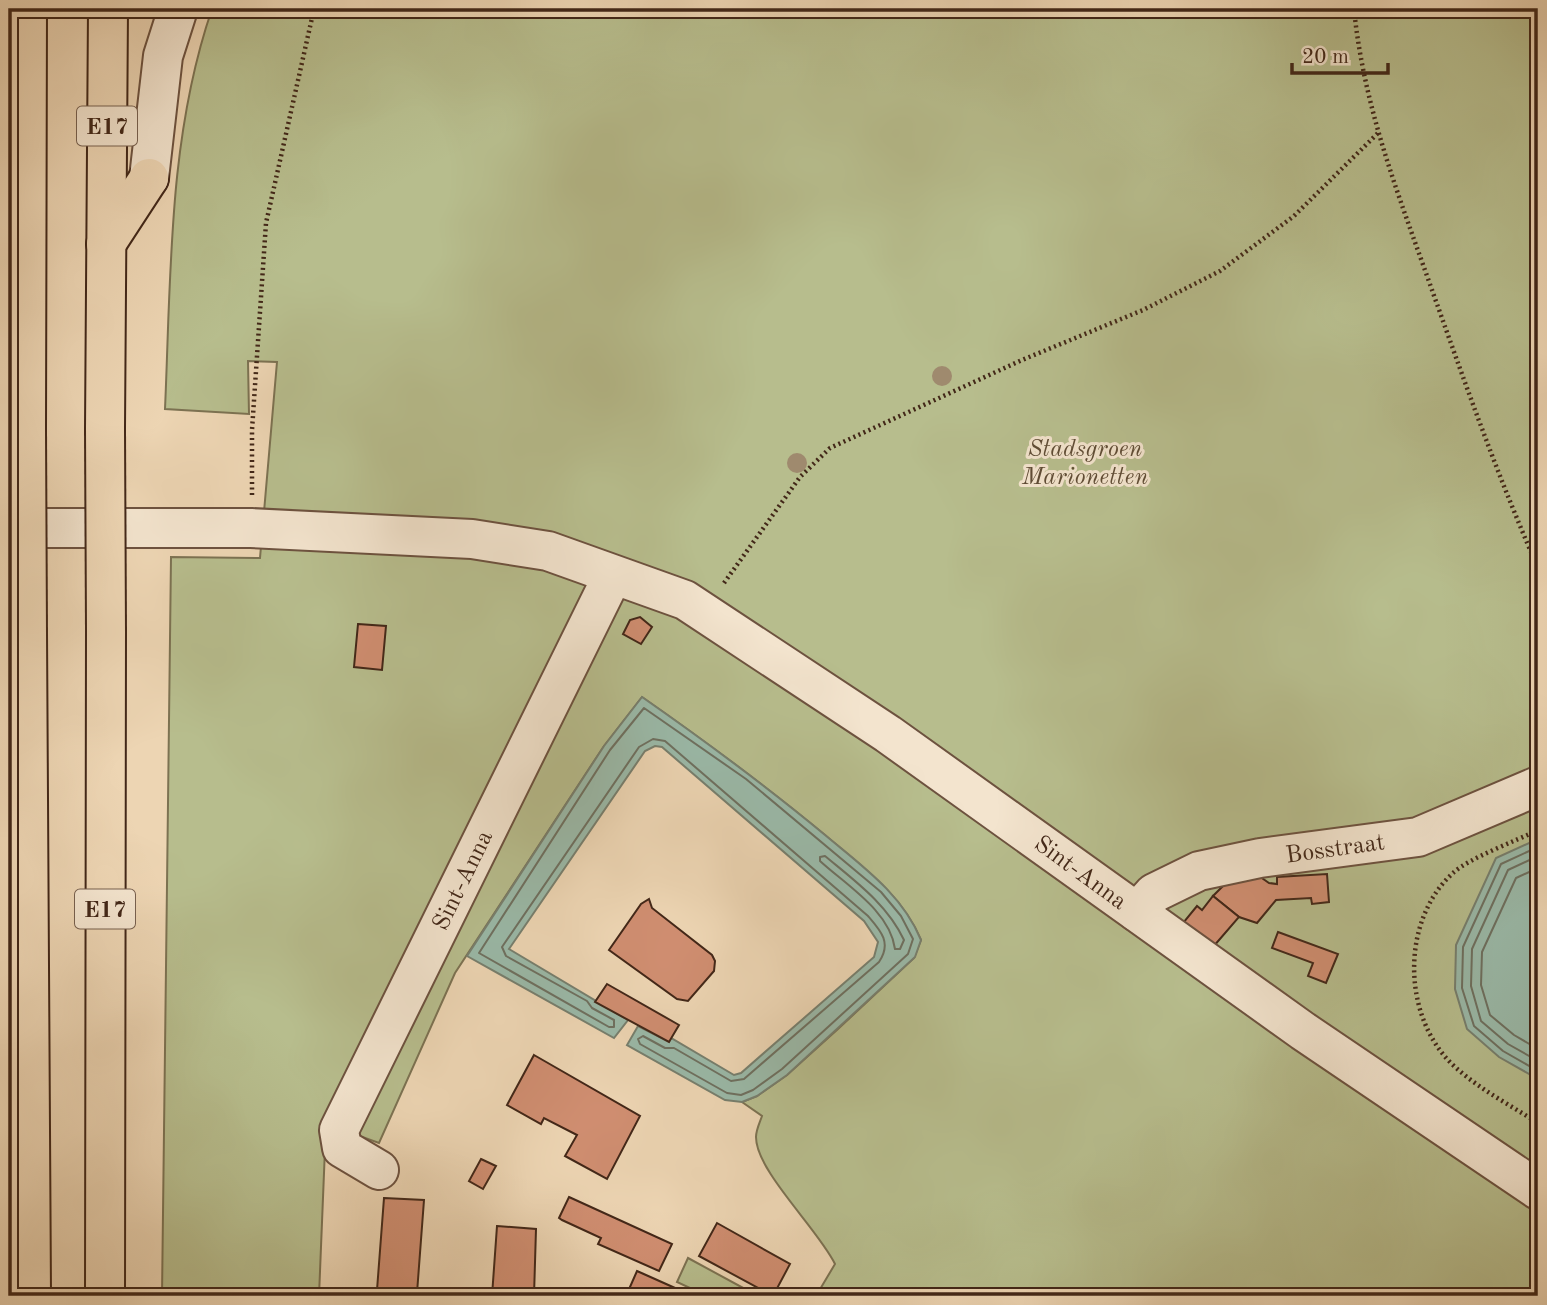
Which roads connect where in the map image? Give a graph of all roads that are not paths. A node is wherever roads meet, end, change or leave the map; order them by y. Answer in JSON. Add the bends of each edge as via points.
{"nodes":[{"id":1,"x":27,"y":9,"type":"edge"},
{"id":2,"x":108,"y":9,"type":"edge"},
{"id":3,"x":178,"y":9,"type":"edge"},
{"id":4,"x":9,"y":124,"type":"edge"},
{"id":5,"x":27,"y":160,"type":"junction"},
{"id":6,"x":149,"y":178,"type":"joint"},
{"id":7,"x":106,"y":244,"type":"junction"},
{"id":8,"x":9,"y":528,"type":"edge"},
{"id":9,"x":613,"y":575,"type":"junction"},
{"id":10,"x":1538,"y":786,"type":"edge"},
{"id":11,"x":1137,"y":912,"type":"junction"},
{"id":12,"x":379,"y":1170,"type":"dead end"},
{"id":13,"x":1538,"y":1189,"type":"edge"},
{"id":14,"x":31,"y":1296,"type":"edge"},
{"id":15,"x":105,"y":1296,"type":"edge"}],
"edges":[{"from":1,"to":5,"type":"highway"},
{"from":2,"to":7,"type":"highway","number":"E17"},
{"from":3,"to":6,"type":"street","via":[[163,56]]},
{"from":4,"to":5,"type":"highway"},
{"from":5,"to":14,"type":"highway","bridge":true},
{"from":6,"to":7,"type":"highway"},
{"from":7,"to":15,"type":"highway","number":"E17","bridge":true},
{"from":8,"to":9,"type":"street","name":"Sint-Anna","via":[[251,528],[472,539],[548,551]]},
{"from":9,"to":11,"type":"street","name":"Sint-Anna","via":[[685,600],[704,612],[888,734]]},
{"from":9,"to":12,"type":"street","name":"Sint-Anna","via":[[338,1129],[342,1149]]},
{"from":10,"to":11,"type":"street","name":"Bosstraat","via":[[1418,837],[1199,871],[1154,893]]},
{"from":11,"to":13,"type":"street","name":"Sint-Anna","via":[[1303,1031]]}]}
